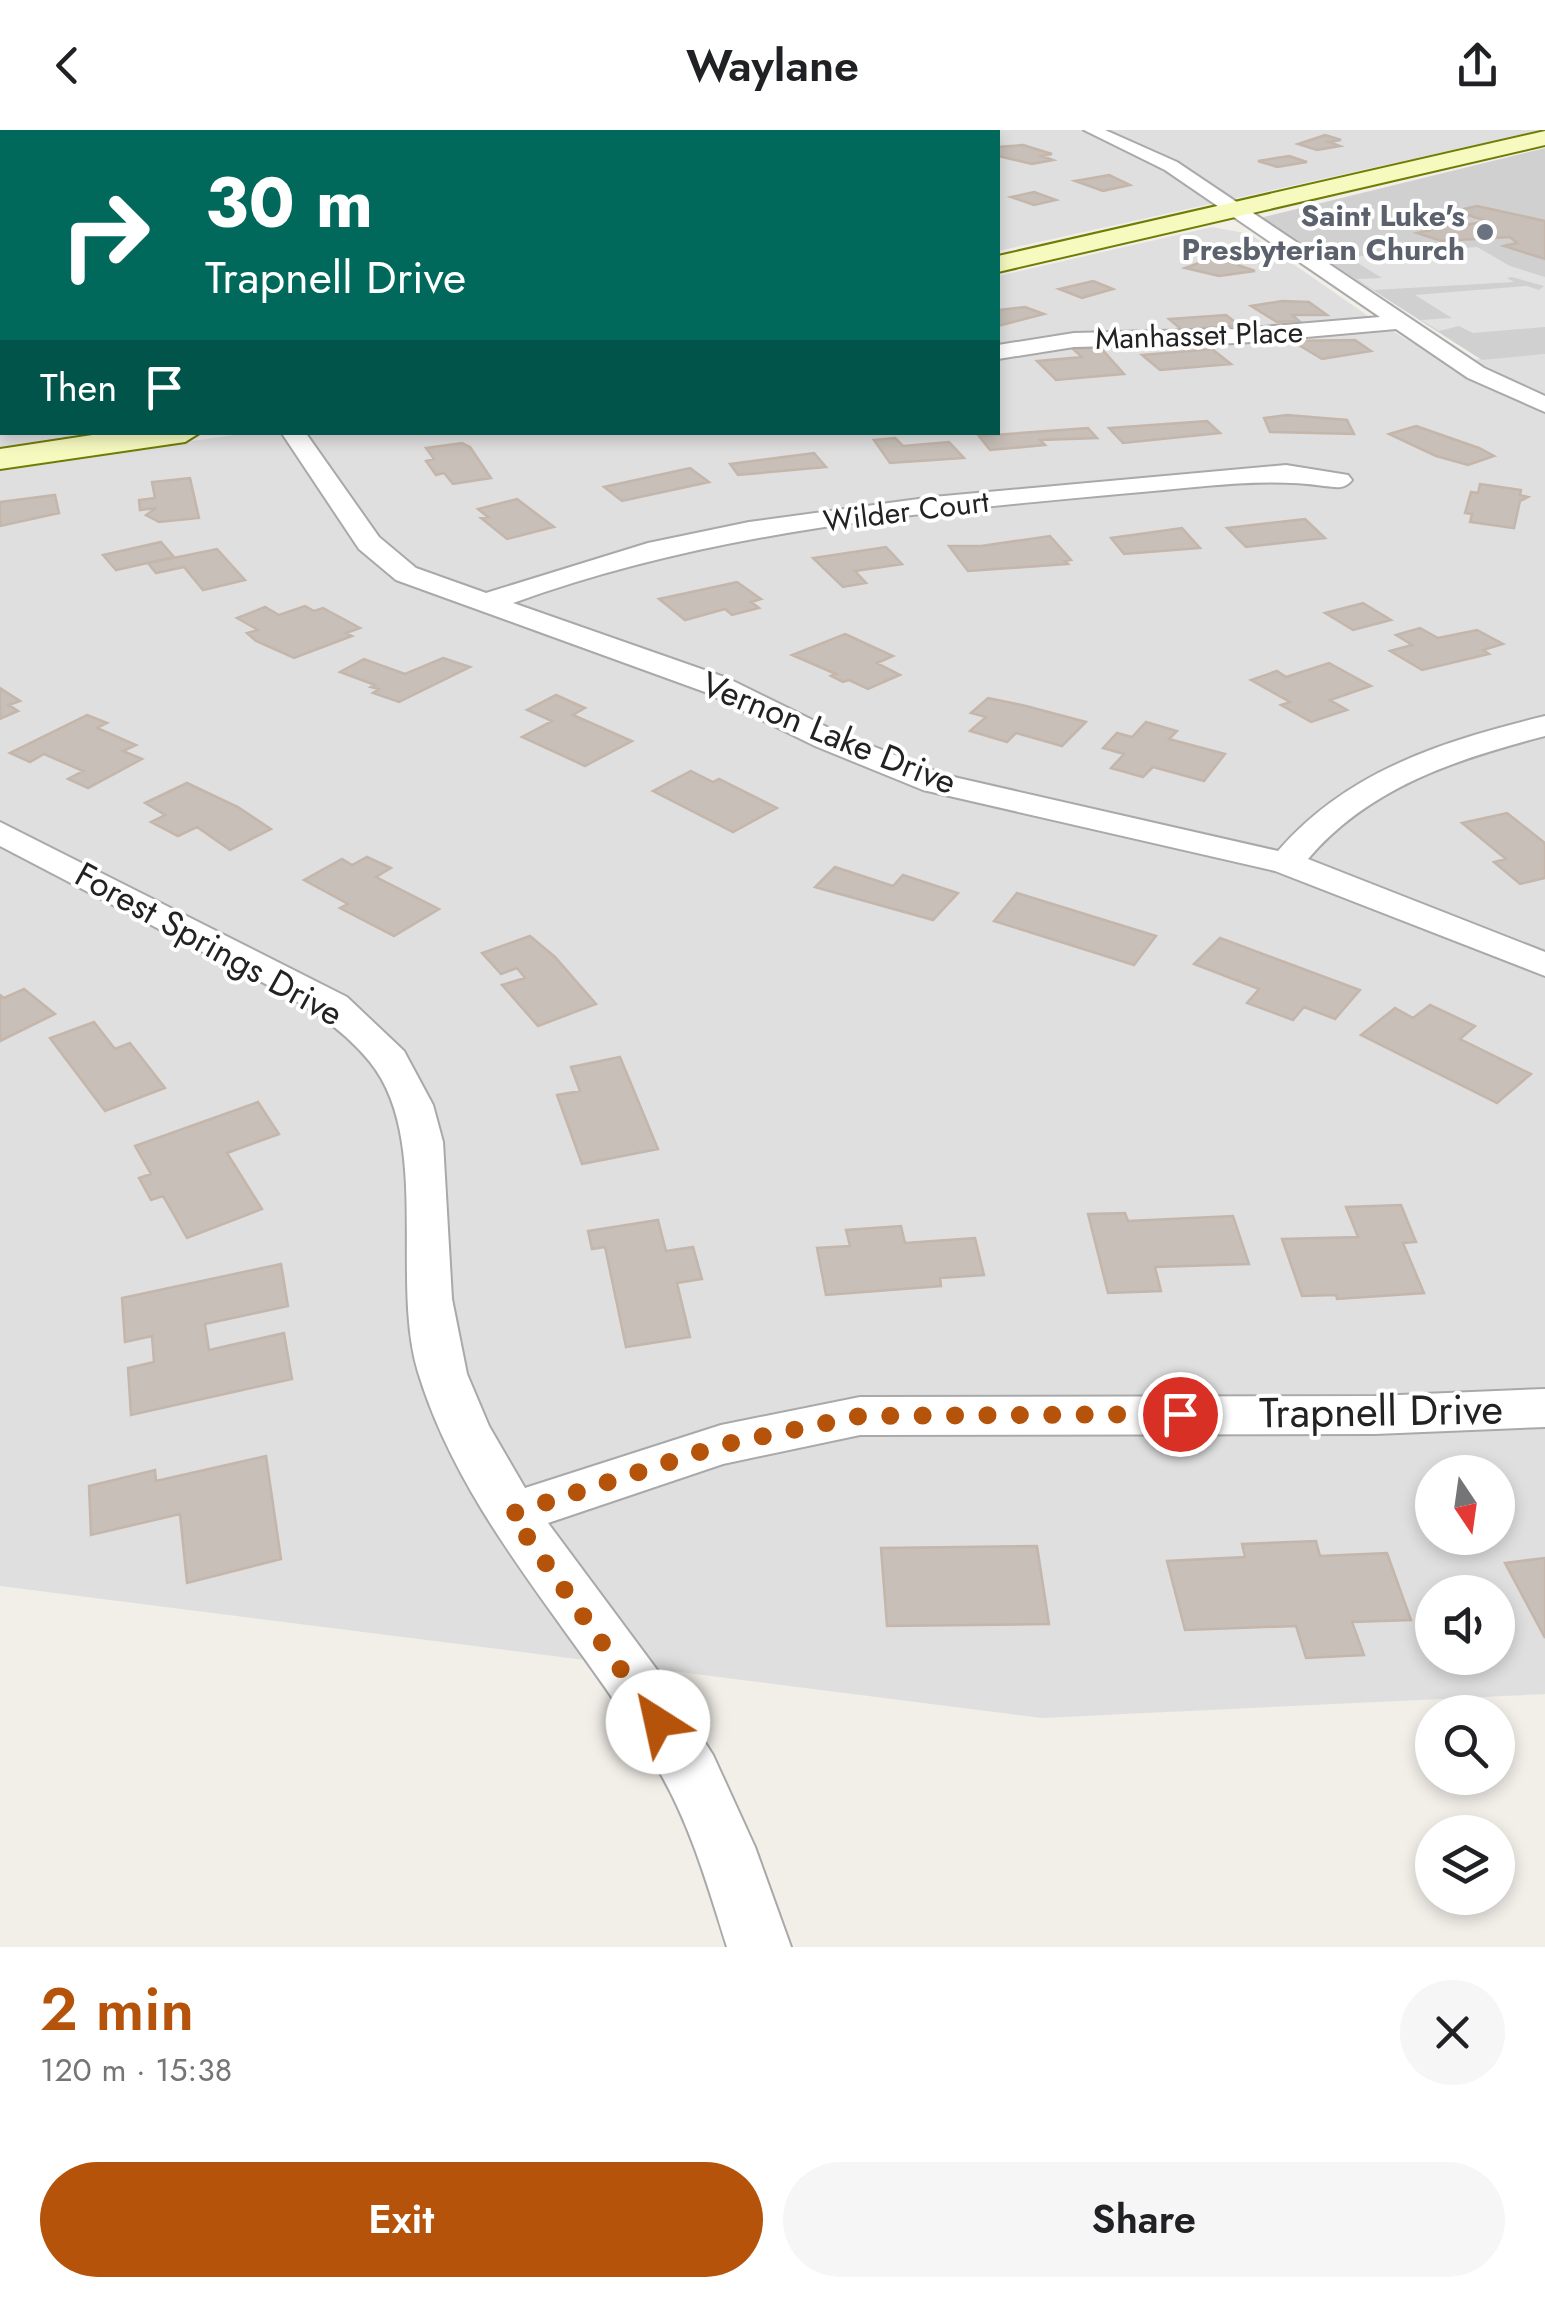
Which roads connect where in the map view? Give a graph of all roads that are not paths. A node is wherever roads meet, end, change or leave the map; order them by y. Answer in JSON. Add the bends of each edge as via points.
{"nodes":[{"id":1,"x":1092,"y":130,"type":"edge"},
{"id":2,"x":1545,"y":138,"type":"edge"},
{"id":3,"x":1234,"y":212,"type":"junction"},
{"id":4,"x":1000,"y":264,"type":"edge"},
{"id":5,"x":1400,"y":322,"type":"junction"},
{"id":6,"x":1000,"y":352,"type":"edge"},
{"id":7,"x":1545,"y":405,"type":"edge"},
{"id":8,"x":164,"y":435,"type":"edge"},
{"id":9,"x":295,"y":435,"type":"edge"},
{"id":10,"x":0,"y":459,"type":"edge"},
{"id":11,"x":1339,"y":480,"type":"dead end"},
{"id":12,"x":482,"y":604,"type":"junction"},
{"id":13,"x":1545,"y":726,"type":"edge"},
{"id":14,"x":0,"y":832,"type":"edge"},
{"id":15,"x":1286,"y":863,"type":"junction"},
{"id":16,"x":1545,"y":965,"type":"edge"},
{"id":17,"x":1545,"y":1408,"type":"edge"},
{"id":18,"x":511,"y":1514,"type":"junction"},
{"id":19,"x":759,"y":1947,"type":"edge"}],
"edges":[{"from":1,"to":3,"type":"street","via":[[1146,151]]},
{"from":2,"to":3,"type":"main road"},
{"from":3,"to":4,"type":"main road"},
{"from":3,"to":5,"type":"street"},
{"from":5,"to":6,"type":"street","name":"Manhasset Place","via":[[1074,340]]},
{"from":5,"to":7,"type":"street","via":[[1476,372]]},
{"from":8,"to":10,"type":"main road"},
{"from":9,"to":12,"type":"street","name":"Vernon Lake Drive","via":[[369,542],[406,574]]},
{"from":11,"to":12,"type":"street","name":"Wilder Court","via":[[1286,472],[1210,478],[748,529]]},
{"from":12,"to":15,"type":"street","name":"Vernon Lake Drive","via":[[716,686],[935,783]]},
{"from":13,"to":15,"type":"street","via":[[1452,750],[1396,773],[1301,842]]},
{"from":14,"to":18,"type":"street","name":"Forest Springs Drive","via":[[289,980],[372,1038],[415,1115],[426,1290],[441,1371],[478,1458]]},
{"from":15,"to":16,"type":"street","name":"Vernon Lake Drive"},
{"from":17,"to":18,"type":"street","name":"Trapnell Drive","via":[[1375,1415],[860,1416],[721,1445]]},
{"from":18,"to":19,"type":"street","name":"Forest Springs Drive","via":[[680,1752],[725,1842]]}]}
